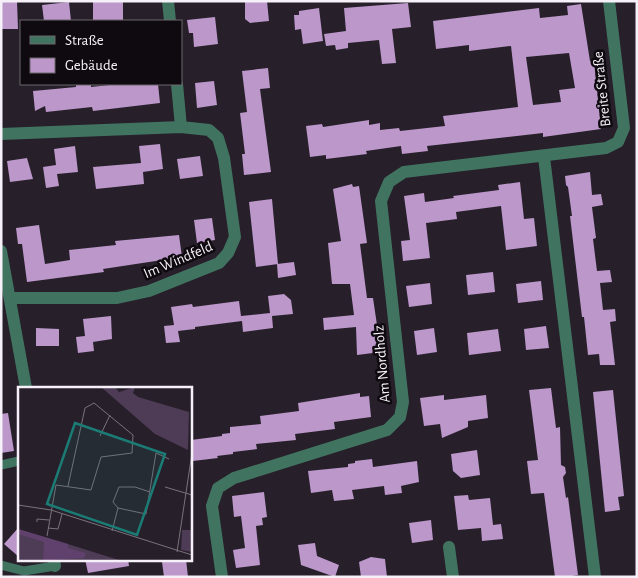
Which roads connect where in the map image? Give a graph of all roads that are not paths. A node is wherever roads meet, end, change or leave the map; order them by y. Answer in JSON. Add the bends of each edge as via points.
{"nodes":[{"id":1,"x":168,"y":1,"type":"edge"},
{"id":2,"x":609,"y":1,"type":"edge"},
{"id":3,"x":170,"y":20,"type":"edge"},
{"id":4,"x":177,"y":85,"type":"edge"},
{"id":5,"x":181,"y":127,"type":"junction"},
{"id":6,"x":1,"y":134,"type":"edge"},
{"id":7,"x":618,"y":142,"type":"joint"},
{"id":8,"x":544,"y":157,"type":"junction"},
{"id":9,"x":1,"y":251,"type":"edge"},
{"id":10,"x":10,"y":298,"type":"junction"},
{"id":11,"x":26,"y":387,"type":"edge"},
{"id":12,"x":18,"y":461,"type":"edge"},
{"id":13,"x":1,"y":465,"type":"edge"},
{"id":14,"x":450,"y":547,"type":"dead end"},
{"id":15,"x":55,"y":562,"type":"edge"},
{"id":16,"x":1,"y":565,"type":"edge"},
{"id":17,"x":222,"y":577,"type":"edge"},
{"id":18,"x":453,"y":577,"type":"edge"},
{"id":19,"x":595,"y":577,"type":"edge"}],
"edges":[{"from":1,"to":3,"type":"street"},
{"from":2,"to":7,"type":"street","name":"Breite Straße","via":[[624,128]]},
{"from":4,"to":5,"type":"street"},
{"from":5,"to":6,"type":"street","name":"Im Windfeld"},
{"from":5,"to":10,"type":"street","name":"Im Windfeld","via":[[208,130],[218,138],[224,158],[235,237],[219,263],[149,291],[117,298]]},
{"from":7,"to":8,"type":"street","name":"Am Nordholz","via":[[606,148]]},
{"from":8,"to":17,"type":"street","name":"Am Nordholz","via":[[404,172],[389,182],[381,201],[402,387],[400,418],[387,430],[234,478],[218,488],[212,506]]},
{"from":8,"to":19,"type":"street"},
{"from":9,"to":10,"type":"street"},
{"from":10,"to":11,"type":"street"},
{"from":12,"to":13,"type":"lane"},
{"from":14,"to":18,"type":"street"},
{"from":15,"to":16,"type":"lane","via":[[24,570]]}]}
